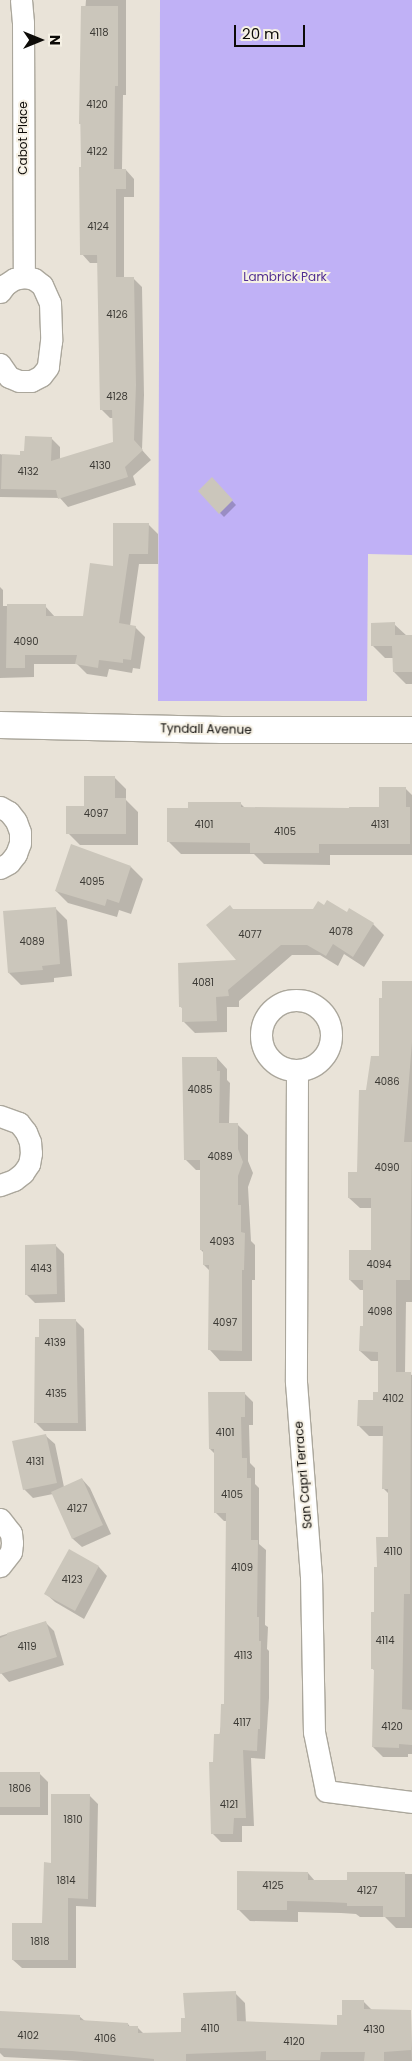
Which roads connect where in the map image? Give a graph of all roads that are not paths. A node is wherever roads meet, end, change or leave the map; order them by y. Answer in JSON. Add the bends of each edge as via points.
{"nodes":[{"id":1,"x":20,"y":0,"type":"edge"},
{"id":2,"x":24,"y":277,"type":"junction"},
{"id":3,"x":0,"y":292,"type":"edge"},
{"id":4,"x":0,"y":364,"type":"edge"},
{"id":5,"x":0,"y":724,"type":"edge"},
{"id":6,"x":412,"y":730,"type":"edge"},
{"id":7,"x":0,"y":807,"type":"edge"},
{"id":8,"x":0,"y":868,"type":"edge"},
{"id":9,"x":297,"y":1070,"type":"dead end"},
{"id":10,"x":0,"y":1116,"type":"edge"},
{"id":11,"x":0,"y":1185,"type":"edge"},
{"id":12,"x":0,"y":1519,"type":"edge"},
{"id":13,"x":0,"y":1566,"type":"edge"},
{"id":14,"x":412,"y":1802,"type":"edge"}],
"edges":[{"from":1,"to":2,"type":"street","name":"Cabot Place","via":[[23,22]]},
{"from":2,"to":3,"type":"street","via":[[14,279]]},
{"from":2,"to":4,"type":"street","via":[[34,279],[48,293],[51,341],[48,368],[31,381],[19,381],[8,377]]},
{"from":5,"to":6,"type":"street","name":"Tyndall Avenue","via":[[222,730]]},
{"from":7,"to":8,"type":"street","via":[[16,821],[20,843],[9,863]]},
{"from":9,"to":14,"type":"street","name":"San Capri Terrace","via":[[296,1382],[311,1576],[314,1732],[326,1791]]},
{"from":10,"to":11,"type":"street","via":[[19,1123],[26,1132],[31,1153],[23,1173]]},
{"from":12,"to":13,"type":"street","via":[[11,1533],[12,1543],[11,1552]]}]}
